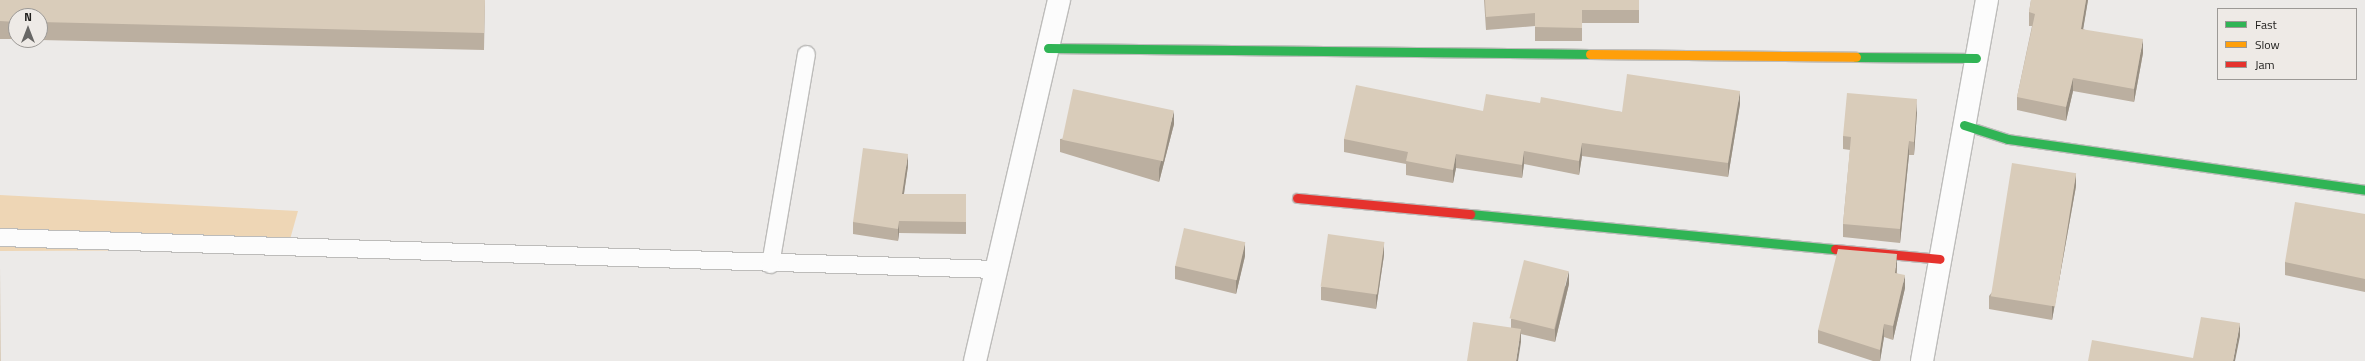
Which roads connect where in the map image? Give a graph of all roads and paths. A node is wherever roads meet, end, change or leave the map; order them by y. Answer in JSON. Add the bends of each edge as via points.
{"nodes":[{"id":1,"x":1059,"y":0,"type":"edge"},
{"id":2,"x":1987,"y":0,"type":"edge"},
{"id":3,"x":1048,"y":48,"type":"junction"},
{"id":4,"x":806,"y":54,"type":"dead end"},
{"id":5,"x":1976,"y":58,"type":"junction"},
{"id":6,"x":1964,"y":125,"type":"junction"},
{"id":7,"x":2365,"y":190,"type":"edge"},
{"id":8,"x":1297,"y":198,"type":"dead end"},
{"id":9,"x":0,"y":237,"type":"edge"},
{"id":10,"x":1940,"y":259,"type":"junction"},
{"id":11,"x":770,"y":264,"type":"junction"},
{"id":12,"x":996,"y":269,"type":"junction"},
{"id":13,"x":975,"y":361,"type":"edge"},
{"id":14,"x":1922,"y":361,"type":"edge"}],
"edges":[{"from":1,"to":3,"type":"street"},
{"from":2,"to":5,"type":"street"},
{"from":3,"to":5,"type":"street"},
{"from":3,"to":12,"type":"street"},
{"from":4,"to":11,"type":"lane"},
{"from":5,"to":6,"type":"street"},
{"from":6,"to":7,"type":"street","via":[[2008,139]]},
{"from":6,"to":10,"type":"street"},
{"from":8,"to":10,"type":"street"},
{"from":9,"to":11,"type":"lane"},
{"from":10,"to":14,"type":"street"},
{"from":11,"to":12,"type":"lane"},
{"from":12,"to":13,"type":"street"}]}
